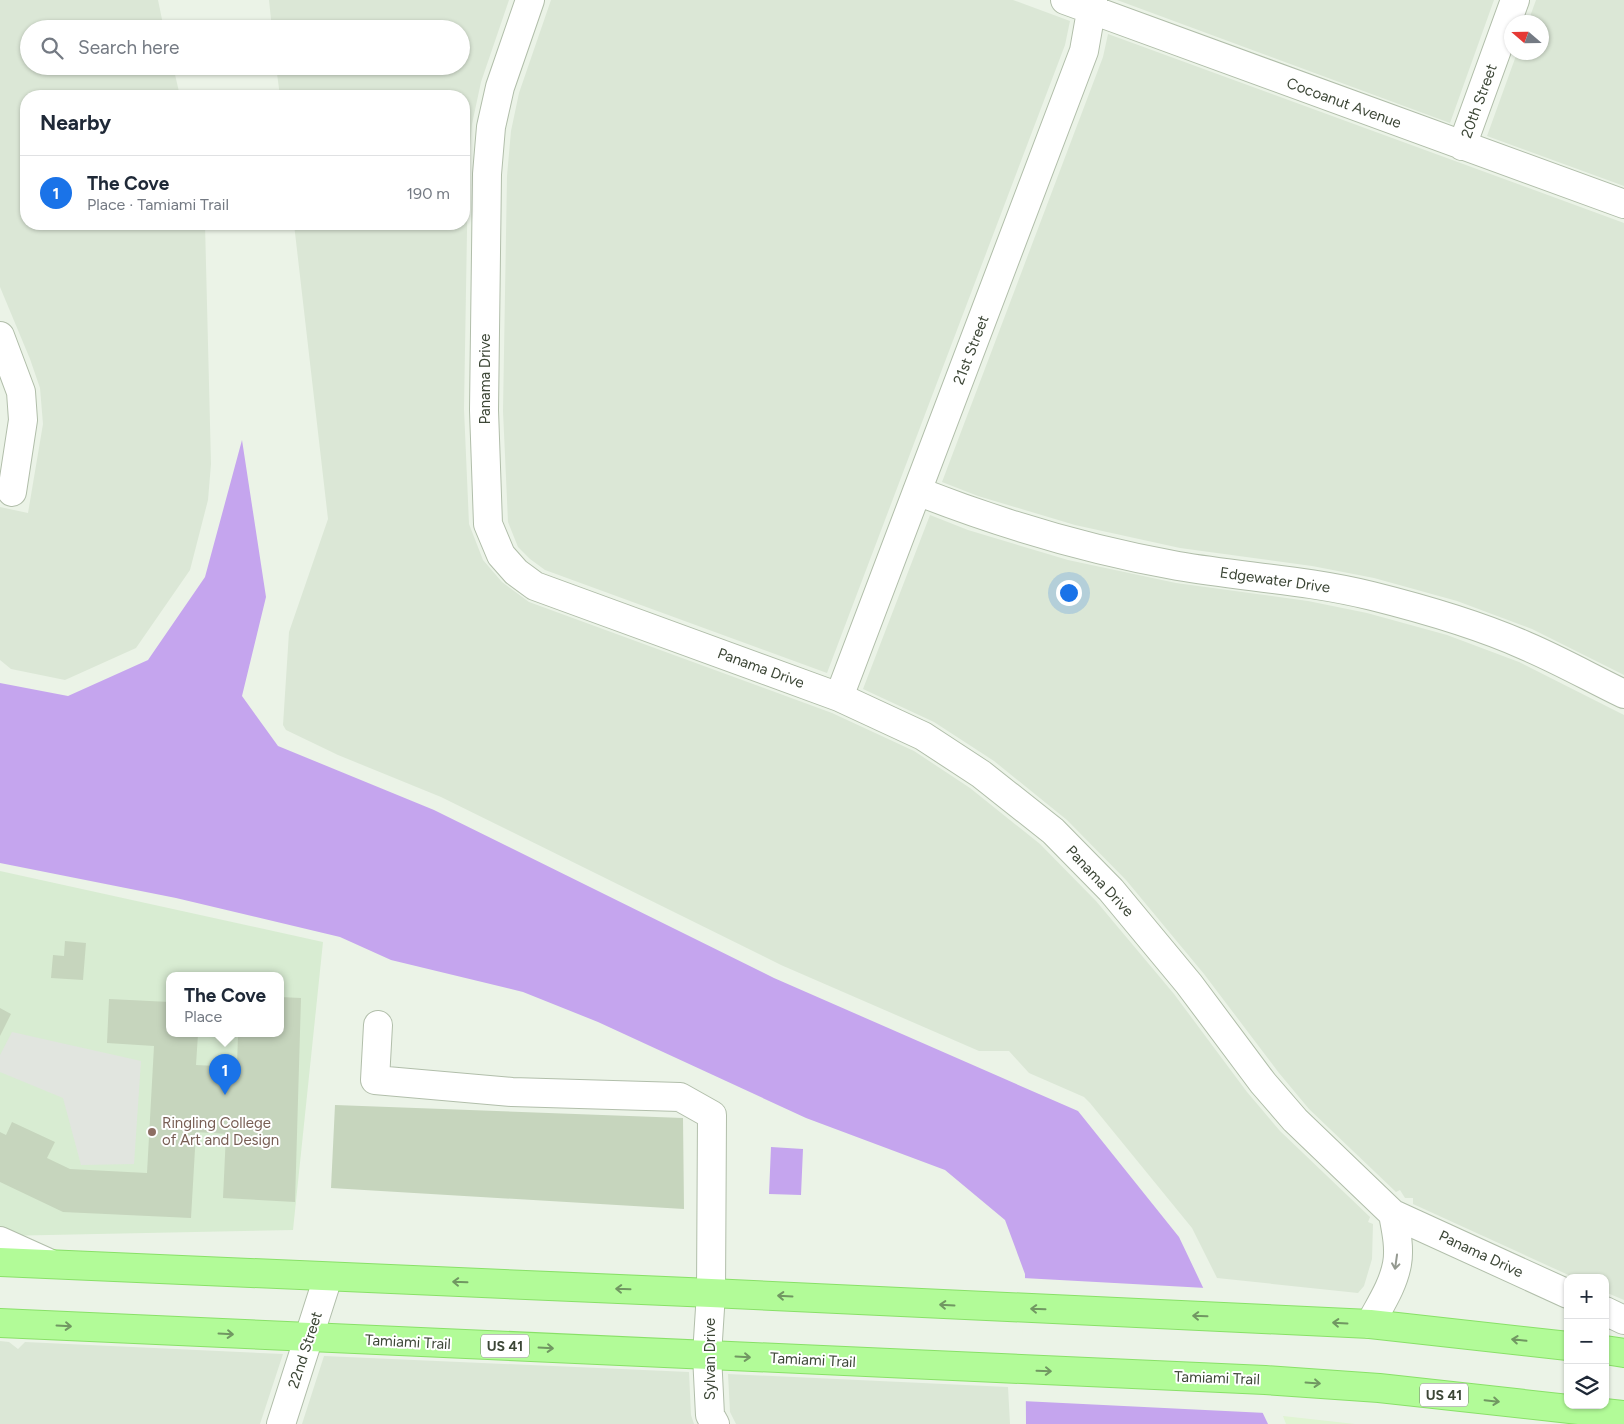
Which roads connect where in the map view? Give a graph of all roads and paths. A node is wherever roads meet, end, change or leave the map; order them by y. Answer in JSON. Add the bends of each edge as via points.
{"nodes":[{"id":1,"x":530,"y":0,"type":"edge"},
{"id":2,"x":1065,"y":0,"type":"edge"},
{"id":3,"x":1515,"y":0,"type":"edge"},
{"id":4,"x":1093,"y":5,"type":"edge"},
{"id":5,"x":1462,"y":146,"type":"junction"},
{"id":6,"x":1624,"y":204,"type":"edge"},
{"id":7,"x":0,"y":336,"type":"edge"},
{"id":8,"x":917,"y":491,"type":"junction"},
{"id":9,"x":12,"y":492,"type":"dead end"},
{"id":10,"x":1624,"y":694,"type":"edge"},
{"id":11,"x":839,"y":697,"type":"junction"},
{"id":12,"x":378,"y":1025,"type":"dead end"},
{"id":13,"x":1393,"y":1214,"type":"junction"},
{"id":14,"x":0,"y":1241,"type":"edge"},
{"id":15,"x":0,"y":1262,"type":"edge"},
{"id":16,"x":53,"y":1265,"type":"junction"},
{"id":17,"x":328,"y":1277,"type":"junction"},
{"id":18,"x":711,"y":1292,"type":"junction"},
{"id":19,"x":1564,"y":1292,"type":"edge"},
{"id":20,"x":1609,"y":1313,"type":"edge"},
{"id":21,"x":5,"y":1319,"type":"edge"},
{"id":22,"x":1624,"y":1320,"type":"edge"},
{"id":23,"x":1370,"y":1324,"type":"junction"},
{"id":24,"x":309,"y":1338,"type":"junction"},
{"id":25,"x":1564,"y":1346,"type":"edge"},
{"id":26,"x":1609,"y":1351,"type":"edge"},
{"id":27,"x":1624,"y":1353,"type":"edge"},
{"id":28,"x":707,"y":1355,"type":"junction"},
{"id":29,"x":1624,"y":1415,"type":"edge"},
{"id":30,"x":281,"y":1424,"type":"edge"},
{"id":31,"x":715,"y":1424,"type":"edge"}],
"edges":[{"from":1,"to":11,"type":"street","name":"Panama Drive","via":[[500,87],[487,174],[484,410],[488,524],[501,555],[535,586]]},
{"from":2,"to":4,"type":"street","name":"Cocoanut Avenue"},
{"from":3,"to":5,"type":"street","name":"20th Street"},
{"from":4,"to":5,"type":"street","name":"Cocoanut Avenue"},
{"from":4,"to":8,"type":"street","name":"21st Street","via":[[1084,50]]},
{"from":5,"to":6,"type":"street","name":"Cocoanut Avenue"},
{"from":7,"to":9,"type":"street","via":[[21,392],[23,420]]},
{"from":8,"to":10,"type":"street","name":"Edgewater Drive","via":[[973,513],[1071,542],[1178,566],[1370,595],[1452,618],[1526,646]]},
{"from":8,"to":11,"type":"street","name":"21st Street"},
{"from":11,"to":13,"type":"street","name":"Panama Drive","via":[[923,736],[982,774],[1053,832],[1117,897],[1295,1120]]},
{"from":12,"to":18,"type":"street","name":"Sylvan Drive","via":[[375,1080],[512,1092],[680,1097],[712,1115]]},
{"from":13,"to":19,"type":"street","name":"Panama Drive"},
{"from":13,"to":23,"type":"street","one_way":true,"via":[[1398,1242],[1397,1263],[1391,1284]]},
{"from":14,"to":16,"type":"street"},
{"from":15,"to":16,"type":"main road"},
{"from":16,"to":17,"type":"main road"},
{"from":18,"to":17,"type":"main road","one_way":true},
{"from":17,"to":24,"type":"street","name":"22nd Street"},
{"from":23,"to":18,"type":"main road","one_way":true},
{"from":18,"to":28,"type":"street","name":"Sylvan Drive"},
{"from":20,"to":22,"type":"street"},
{"from":21,"to":24,"type":"main road","name":"Tamiami Trail","number":"US 41","one_way":true},
{"from":25,"to":23,"type":"main road","one_way":true},
{"from":24,"to":28,"type":"main road","name":"Tamiami Trail","number":"US 41","one_way":true},
{"from":24,"to":30,"type":"street","name":"22nd Street"},
{"from":26,"to":27,"type":"main road"},
{"from":28,"to":29,"type":"main road","name":"Tamiami Trail","number":"US 41","one_way":true,"via":[[1264,1380],[1379,1388]]},
{"from":28,"to":31,"type":"street","name":"Sylvan Drive","via":[[710,1415]]}]}
